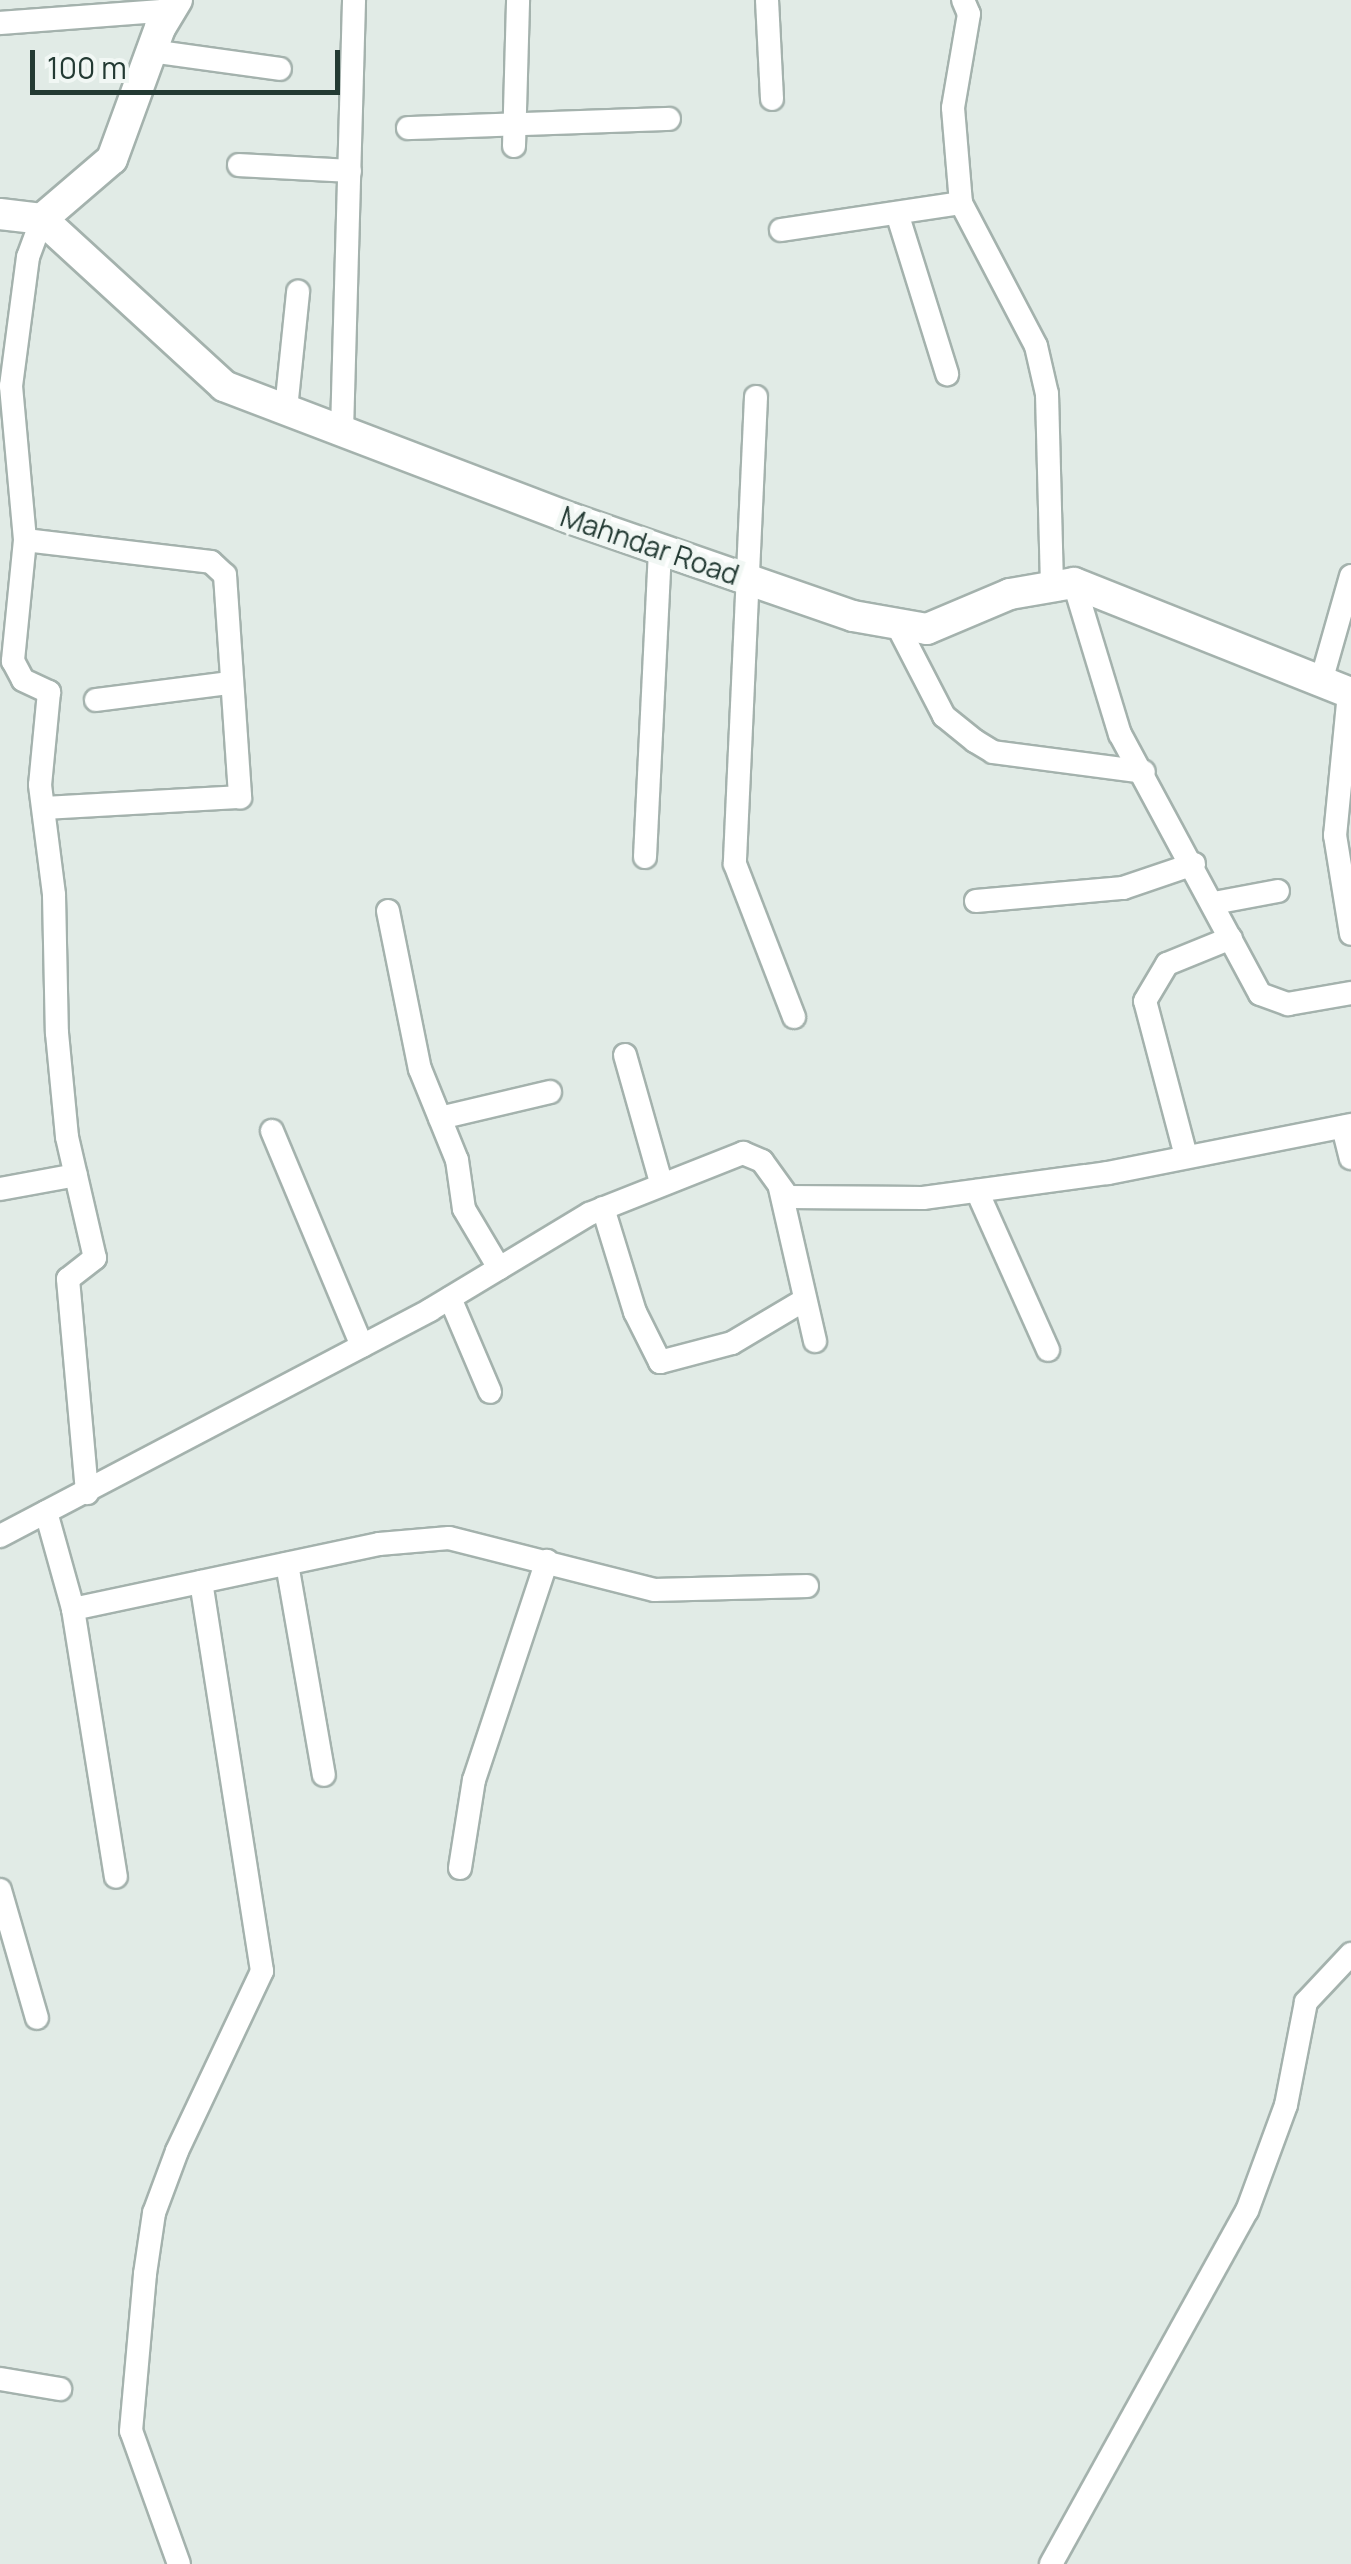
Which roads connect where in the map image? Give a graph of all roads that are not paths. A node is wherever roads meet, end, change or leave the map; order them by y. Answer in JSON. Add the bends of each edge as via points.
{"nodes":[{"id":1,"x":354,"y":0,"type":"edge"},
{"id":2,"x":518,"y":0,"type":"edge"},
{"id":3,"x":767,"y":0,"type":"edge"},
{"id":4,"x":962,"y":0,"type":"edge"},
{"id":5,"x":174,"y":5,"type":"edge"},
{"id":6,"x":0,"y":24,"type":"edge"},
{"id":7,"x":151,"y":51,"type":"junction"},
{"id":8,"x":280,"y":70,"type":"dead end"},
{"id":9,"x":772,"y":98,"type":"dead end"},
{"id":10,"x":668,"y":119,"type":"dead end"},
{"id":11,"x":408,"y":128,"type":"dead end"},
{"id":12,"x":514,"y":137,"type":"junction"},
{"id":13,"x":240,"y":166,"type":"dead end"},
{"id":14,"x":350,"y":171,"type":"junction"},
{"id":15,"x":961,"y":203,"type":"junction"},
{"id":16,"x":897,"y":213,"type":"junction"},
{"id":17,"x":0,"y":214,"type":"edge"},
{"id":18,"x":42,"y":219,"type":"junction"},
{"id":19,"x":781,"y":230,"type":"dead end"},
{"id":20,"x":298,"y":292,"type":"dead end"},
{"id":21,"x":947,"y":374,"type":"dead end"},
{"id":22,"x":756,"y":397,"type":"dead end"},
{"id":23,"x":286,"y":410,"type":"junction"},
{"id":24,"x":342,"y":431,"type":"junction"},
{"id":25,"x":26,"y":540,"type":"junction"},
{"id":26,"x":660,"y":549,"type":"junction"},
{"id":27,"x":1351,"y":576,"type":"edge"},
{"id":28,"x":744,"y":578,"type":"junction"},
{"id":29,"x":1063,"y":583,"type":"junction"},
{"id":30,"x":896,"y":623,"type":"junction"},
{"id":31,"x":229,"y":683,"type":"junction"},
{"id":32,"x":1341,"y":688,"type":"edge"},
{"id":33,"x":96,"y":700,"type":"dead end"},
{"id":34,"x":1144,"y":772,"type":"junction"},
{"id":35,"x":46,"y":808,"type":"junction"},
{"id":36,"x":646,"y":857,"type":"dead end"},
{"id":37,"x":1194,"y":864,"type":"junction"},
{"id":38,"x":1278,"y":890,"type":"dead end"},
{"id":39,"x":976,"y":902,"type":"dead end"},
{"id":40,"x":1214,"y":903,"type":"junction"},
{"id":41,"x":388,"y":910,"type":"dead end"},
{"id":42,"x":1351,"y":934,"type":"edge"},
{"id":43,"x":1232,"y":938,"type":"junction"},
{"id":44,"x":1351,"y":993,"type":"edge"},
{"id":45,"x":794,"y":1017,"type":"dead end"},
{"id":46,"x":625,"y":1056,"type":"dead end"},
{"id":47,"x":550,"y":1092,"type":"dead end"},
{"id":48,"x":440,"y":1118,"type":"junction"},
{"id":49,"x":1347,"y":1126,"type":"edge"},
{"id":50,"x":272,"y":1131,"type":"dead end"},
{"id":51,"x":1186,"y":1156,"type":"junction"},
{"id":52,"x":1351,"y":1158,"type":"edge"},
{"id":53,"x":76,"y":1175,"type":"junction"},
{"id":54,"x":661,"y":1182,"type":"junction"},
{"id":55,"x":780,"y":1188,"type":"junction"},
{"id":56,"x":0,"y":1189,"type":"edge"},
{"id":57,"x":977,"y":1190,"type":"junction"},
{"id":58,"x":603,"y":1208,"type":"junction"},
{"id":59,"x":500,"y":1268,"type":"junction"},
{"id":60,"x":450,"y":1298,"type":"junction"},
{"id":61,"x":801,"y":1302,"type":"junction"},
{"id":62,"x":815,"y":1340,"type":"dead end"},
{"id":63,"x":362,"y":1346,"type":"junction"},
{"id":64,"x":1048,"y":1350,"type":"dead end"},
{"id":65,"x":490,"y":1392,"type":"dead end"},
{"id":66,"x":87,"y":1493,"type":"junction"},
{"id":67,"x":46,"y":1512,"type":"junction"},
{"id":68,"x":0,"y":1536,"type":"edge"},
{"id":69,"x":546,"y":1561,"type":"junction"},
{"id":70,"x":286,"y":1564,"type":"junction"},
{"id":71,"x":200,"y":1582,"type":"junction"},
{"id":72,"x":807,"y":1586,"type":"dead end"},
{"id":73,"x":72,"y":1609,"type":"junction"},
{"id":74,"x":324,"y":1775,"type":"dead end"},
{"id":75,"x":460,"y":1868,"type":"dead end"},
{"id":76,"x":116,"y":1877,"type":"dead end"},
{"id":77,"x":0,"y":1890,"type":"edge"},
{"id":78,"x":1351,"y":1954,"type":"edge"},
{"id":79,"x":38,"y":2018,"type":"dead end"},
{"id":80,"x":0,"y":2379,"type":"edge"},
{"id":81,"x":60,"y":2389,"type":"dead end"},
{"id":82,"x":180,"y":2564,"type":"edge"},
{"id":83,"x":1051,"y":2564,"type":"edge"}],
"edges":[{"from":1,"to":14,"type":"street"},
{"from":2,"to":12,"type":"street"},
{"from":3,"to":9,"type":"street"},
{"from":4,"to":15,"type":"street","via":[[969,14],[954,108]]},
{"from":5,"to":6,"type":"street"},
{"from":5,"to":7,"type":"street"},
{"from":7,"to":8,"type":"street"},
{"from":7,"to":18,"type":"street","via":[[112,159]]},
{"from":10,"to":12,"type":"street"},
{"from":11,"to":12,"type":"street"},
{"from":13,"to":14,"type":"street"},
{"from":14,"to":24,"type":"street"},
{"from":15,"to":16,"type":"street"},
{"from":15,"to":29,"type":"street","via":[[1036,346],[1047,394]]},
{"from":16,"to":19,"type":"street"},
{"from":16,"to":21,"type":"street"},
{"from":17,"to":18,"type":"street"},
{"from":18,"to":23,"type":"street","name":"Mahndar Road","via":[[224,386]]},
{"from":18,"to":25,"type":"street","via":[[28,257],[11,386]]},
{"from":20,"to":23,"type":"street"},
{"from":22,"to":28,"type":"street","via":[[759,439]]},
{"from":23,"to":24,"type":"street","name":"Mahndar Road"},
{"from":24,"to":26,"type":"street","name":"Mahndar Road"},
{"from":25,"to":31,"type":"street","via":[[220,564]]},
{"from":25,"to":35,"type":"street","via":[[13,661],[22,680],[49,692],[40,785]]},
{"from":26,"to":28,"type":"street","name":"Mahndar Road"},
{"from":26,"to":36,"type":"street"},
{"from":27,"to":32,"type":"street"},
{"from":28,"to":30,"type":"street","name":"Mahndar Road"},
{"from":28,"to":45,"type":"street","via":[[735,864]]},
{"from":29,"to":30,"type":"street","name":"Mahndar Road","via":[[926,629]]},
{"from":29,"to":32,"type":"street"},
{"from":29,"to":34,"type":"street","via":[[1120,734]]},
{"from":30,"to":34,"type":"street","via":[[944,716],[975,742],[993,752]]},
{"from":31,"to":33,"type":"street"},
{"from":31,"to":35,"type":"street","via":[[240,797]]},
{"from":32,"to":42,"type":"street","via":[[1335,835]]},
{"from":34,"to":37,"type":"street"},
{"from":35,"to":53,"type":"street","via":[[57,1034]]},
{"from":37,"to":39,"type":"street","via":[[1123,888]]},
{"from":37,"to":40,"type":"street"},
{"from":38,"to":40,"type":"street"},
{"from":40,"to":43,"type":"street"},
{"from":41,"to":48,"type":"street","via":[[420,1069]]},
{"from":43,"to":44,"type":"street","via":[[1269,1003]]},
{"from":43,"to":51,"type":"street","via":[[1166,964],[1144,1001]]},
{"from":46,"to":54,"type":"street"},
{"from":47,"to":48,"type":"street"},
{"from":48,"to":59,"type":"street","via":[[464,1209]]},
{"from":49,"to":51,"type":"street"},
{"from":49,"to":52,"type":"street"},
{"from":50,"to":63,"type":"street"},
{"from":51,"to":57,"type":"street"},
{"from":53,"to":56,"type":"street"},
{"from":53,"to":66,"type":"street","via":[[95,1258],[68,1279]]},
{"from":54,"to":55,"type":"street","via":[[743,1153],[762,1162]]},
{"from":54,"to":58,"type":"street"},
{"from":55,"to":57,"type":"street","via":[[803,1200]]},
{"from":55,"to":61,"type":"street"},
{"from":57,"to":64,"type":"street"},
{"from":58,"to":59,"type":"street"},
{"from":58,"to":61,"type":"street","via":[[635,1312],[660,1362],[732,1343]]},
{"from":59,"to":60,"type":"street"},
{"from":60,"to":63,"type":"street"},
{"from":60,"to":65,"type":"street"},
{"from":61,"to":62,"type":"street"},
{"from":63,"to":66,"type":"street"},
{"from":66,"to":67,"type":"street"},
{"from":67,"to":68,"type":"street"},
{"from":67,"to":73,"type":"street"},
{"from":69,"to":70,"type":"street","via":[[449,1538]]},
{"from":69,"to":72,"type":"street","via":[[655,1590]]},
{"from":69,"to":75,"type":"street","via":[[474,1780]]},
{"from":70,"to":71,"type":"street"},
{"from":70,"to":74,"type":"street"},
{"from":71,"to":73,"type":"street"},
{"from":71,"to":82,"type":"street","via":[[262,1971],[154,2213],[145,2274],[132,2432]]},
{"from":73,"to":76,"type":"street"},
{"from":77,"to":79,"type":"street"},
{"from":78,"to":83,"type":"street","via":[[1306,2002],[1286,2105],[1247,2211]]},
{"from":80,"to":81,"type":"street"}]}
